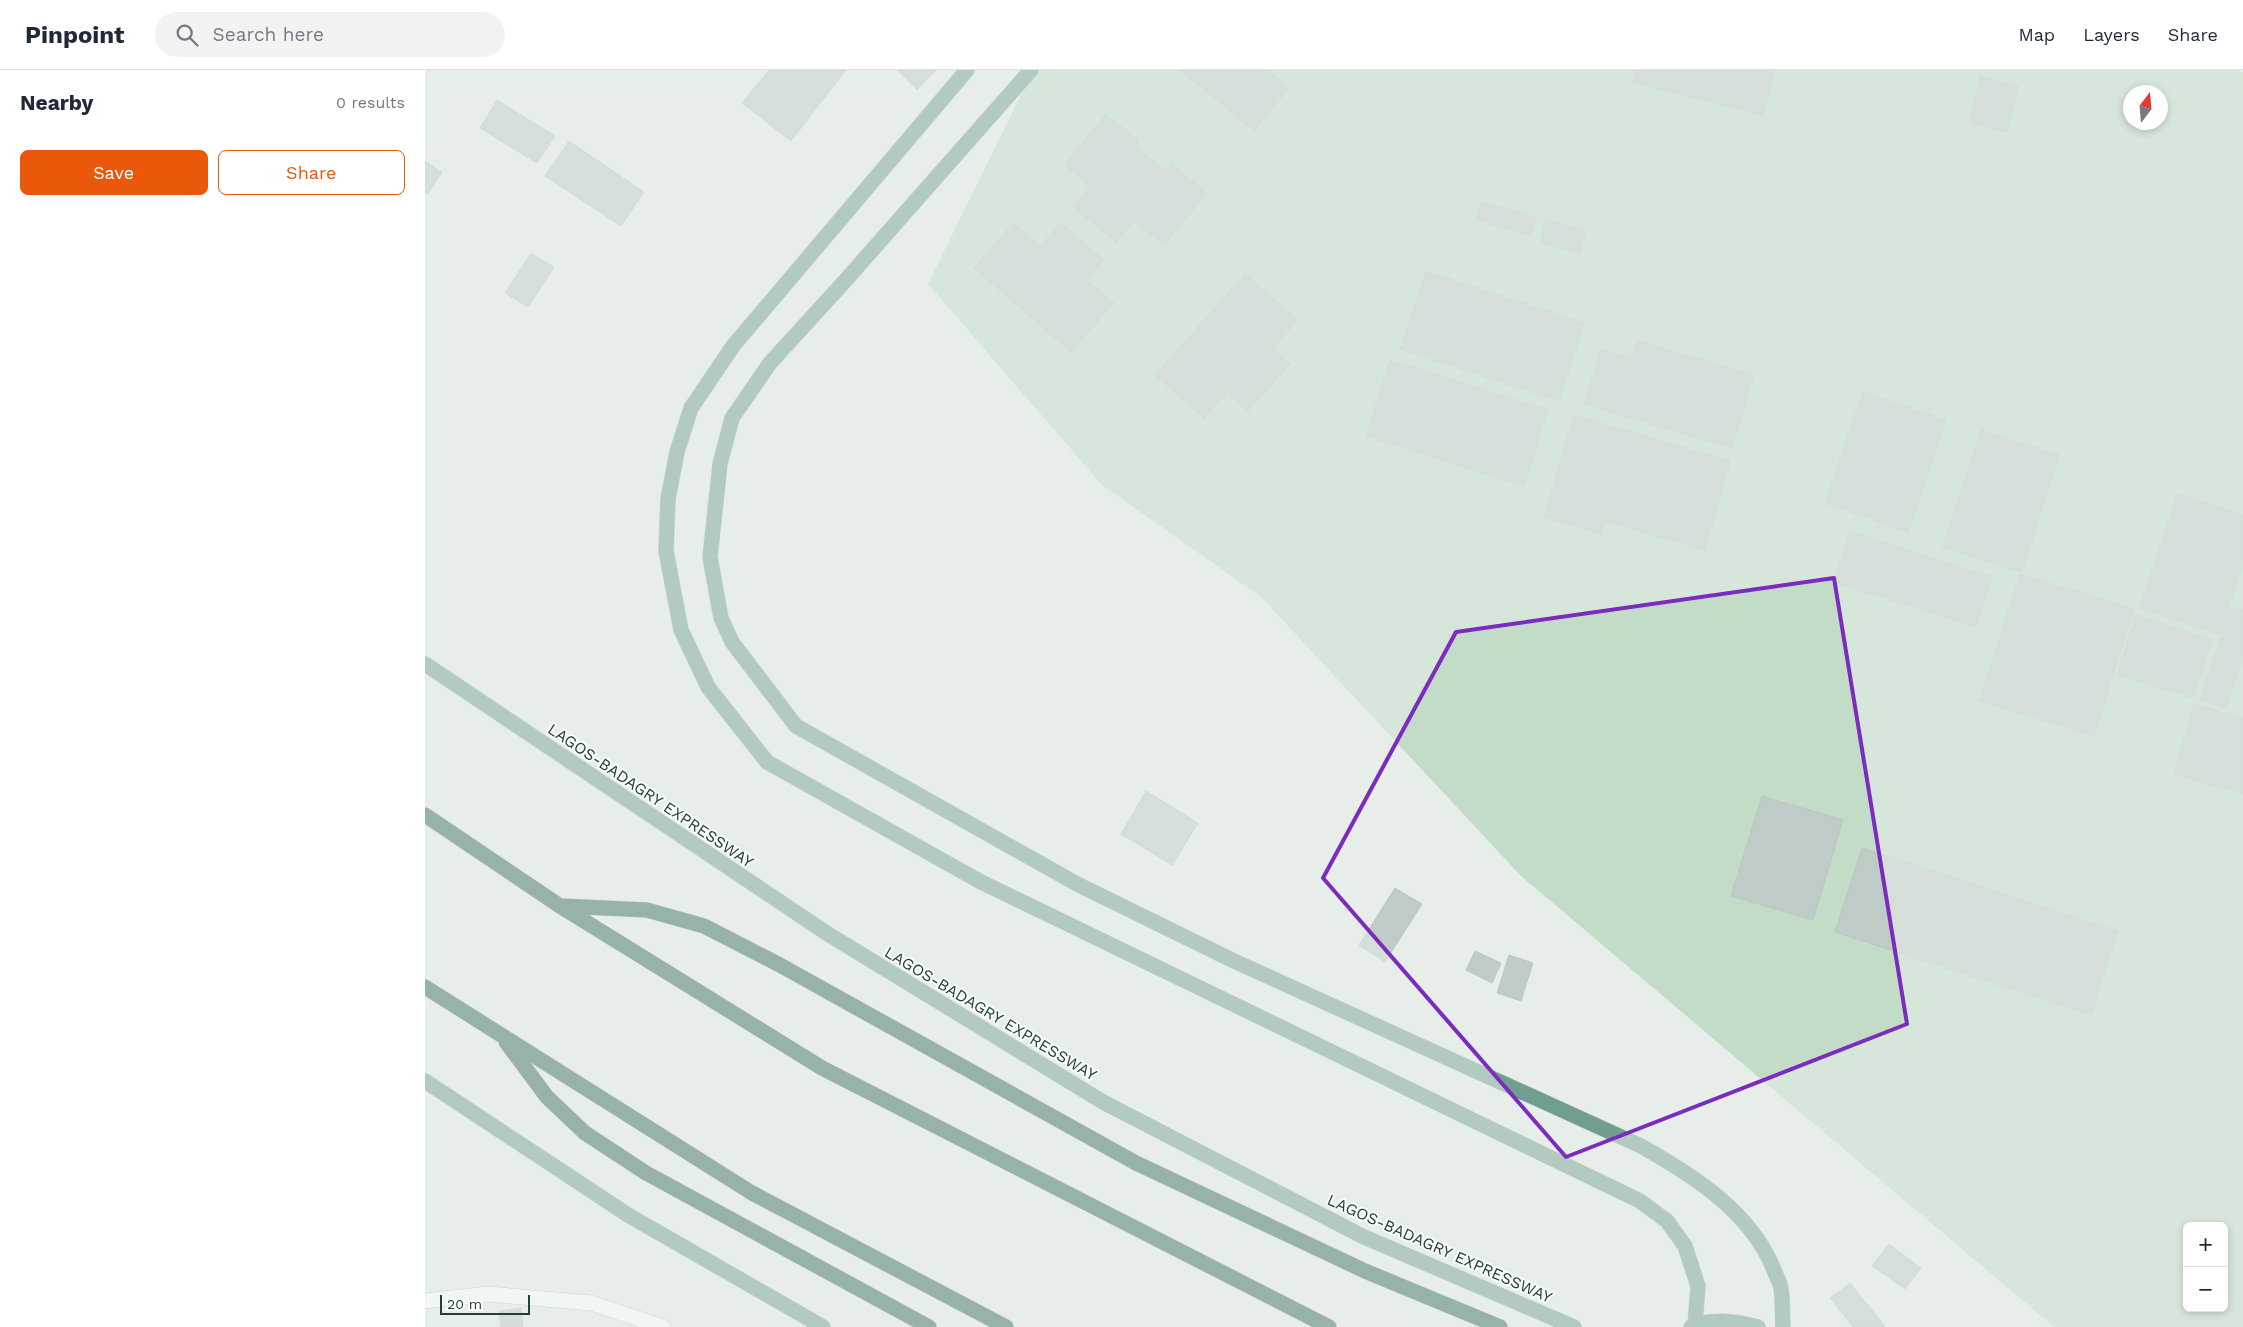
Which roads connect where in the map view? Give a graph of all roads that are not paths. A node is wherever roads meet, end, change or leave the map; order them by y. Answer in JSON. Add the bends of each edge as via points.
{"nodes":[{"id":1,"x":967,"y":70,"type":"edge"},
{"id":2,"x":1031,"y":70,"type":"edge"},
{"id":3,"x":425,"y":664,"type":"edge"},
{"id":4,"x":425,"y":815,"type":"edge"},
{"id":5,"x":560,"y":906,"type":"junction"},
{"id":6,"x":425,"y":987,"type":"edge"},
{"id":7,"x":501,"y":1035,"type":"junction"},
{"id":8,"x":425,"y":1081,"type":"edge"},
{"id":9,"x":425,"y":1301,"type":"edge"},
{"id":10,"x":1693,"y":1326,"type":"edge"},
{"id":11,"x":663,"y":1327,"type":"edge"},
{"id":12,"x":823,"y":1327,"type":"edge"},
{"id":13,"x":929,"y":1327,"type":"edge"},
{"id":14,"x":1006,"y":1327,"type":"edge"},
{"id":15,"x":1329,"y":1327,"type":"edge"},
{"id":16,"x":1500,"y":1327,"type":"edge"},
{"id":17,"x":1574,"y":1327,"type":"edge"},
{"id":18,"x":1759,"y":1327,"type":"edge"},
{"id":19,"x":1783,"y":1327,"type":"edge"}],
"edges":[{"from":1,"to":10,"type":"main road","via":[[733,346],[691,408],[667,499],[666,551],[681,630],[708,687],[767,762],[981,882],[1640,1200],[1667,1221],[1685,1246],[1698,1286]]},
{"from":2,"to":19,"type":"main road","via":[[770,363],[732,418],[720,464],[711,557],[721,618],[732,642],[797,726],[1077,884],[1234,961],[1641,1146],[1681,1169],[1717,1195],[1749,1229],[1769,1257],[1781,1287]]},
{"from":3,"to":17,"type":"main road","name":"LAGOS-BADAGRY EXPRESSWAY","via":[[828,934],[1103,1102],[1363,1237]]},
{"from":4,"to":5,"type":"highway"},
{"from":5,"to":15,"type":"highway","via":[[822,1068]]},
{"from":5,"to":16,"type":"highway","via":[[647,910],[704,926],[1136,1163],[1365,1272]]},
{"from":6,"to":7,"type":"highway"},
{"from":7,"to":13,"type":"highway","via":[[547,1097],[585,1133],[646,1173]]},
{"from":7,"to":14,"type":"highway","via":[[752,1193]]},
{"from":8,"to":12,"type":"main road","via":[[628,1215]]},
{"from":9,"to":11,"type":"street","via":[[489,1294],[591,1303]]},
{"from":10,"to":18,"type":"main road","via":[[1717,1321]]}]}
